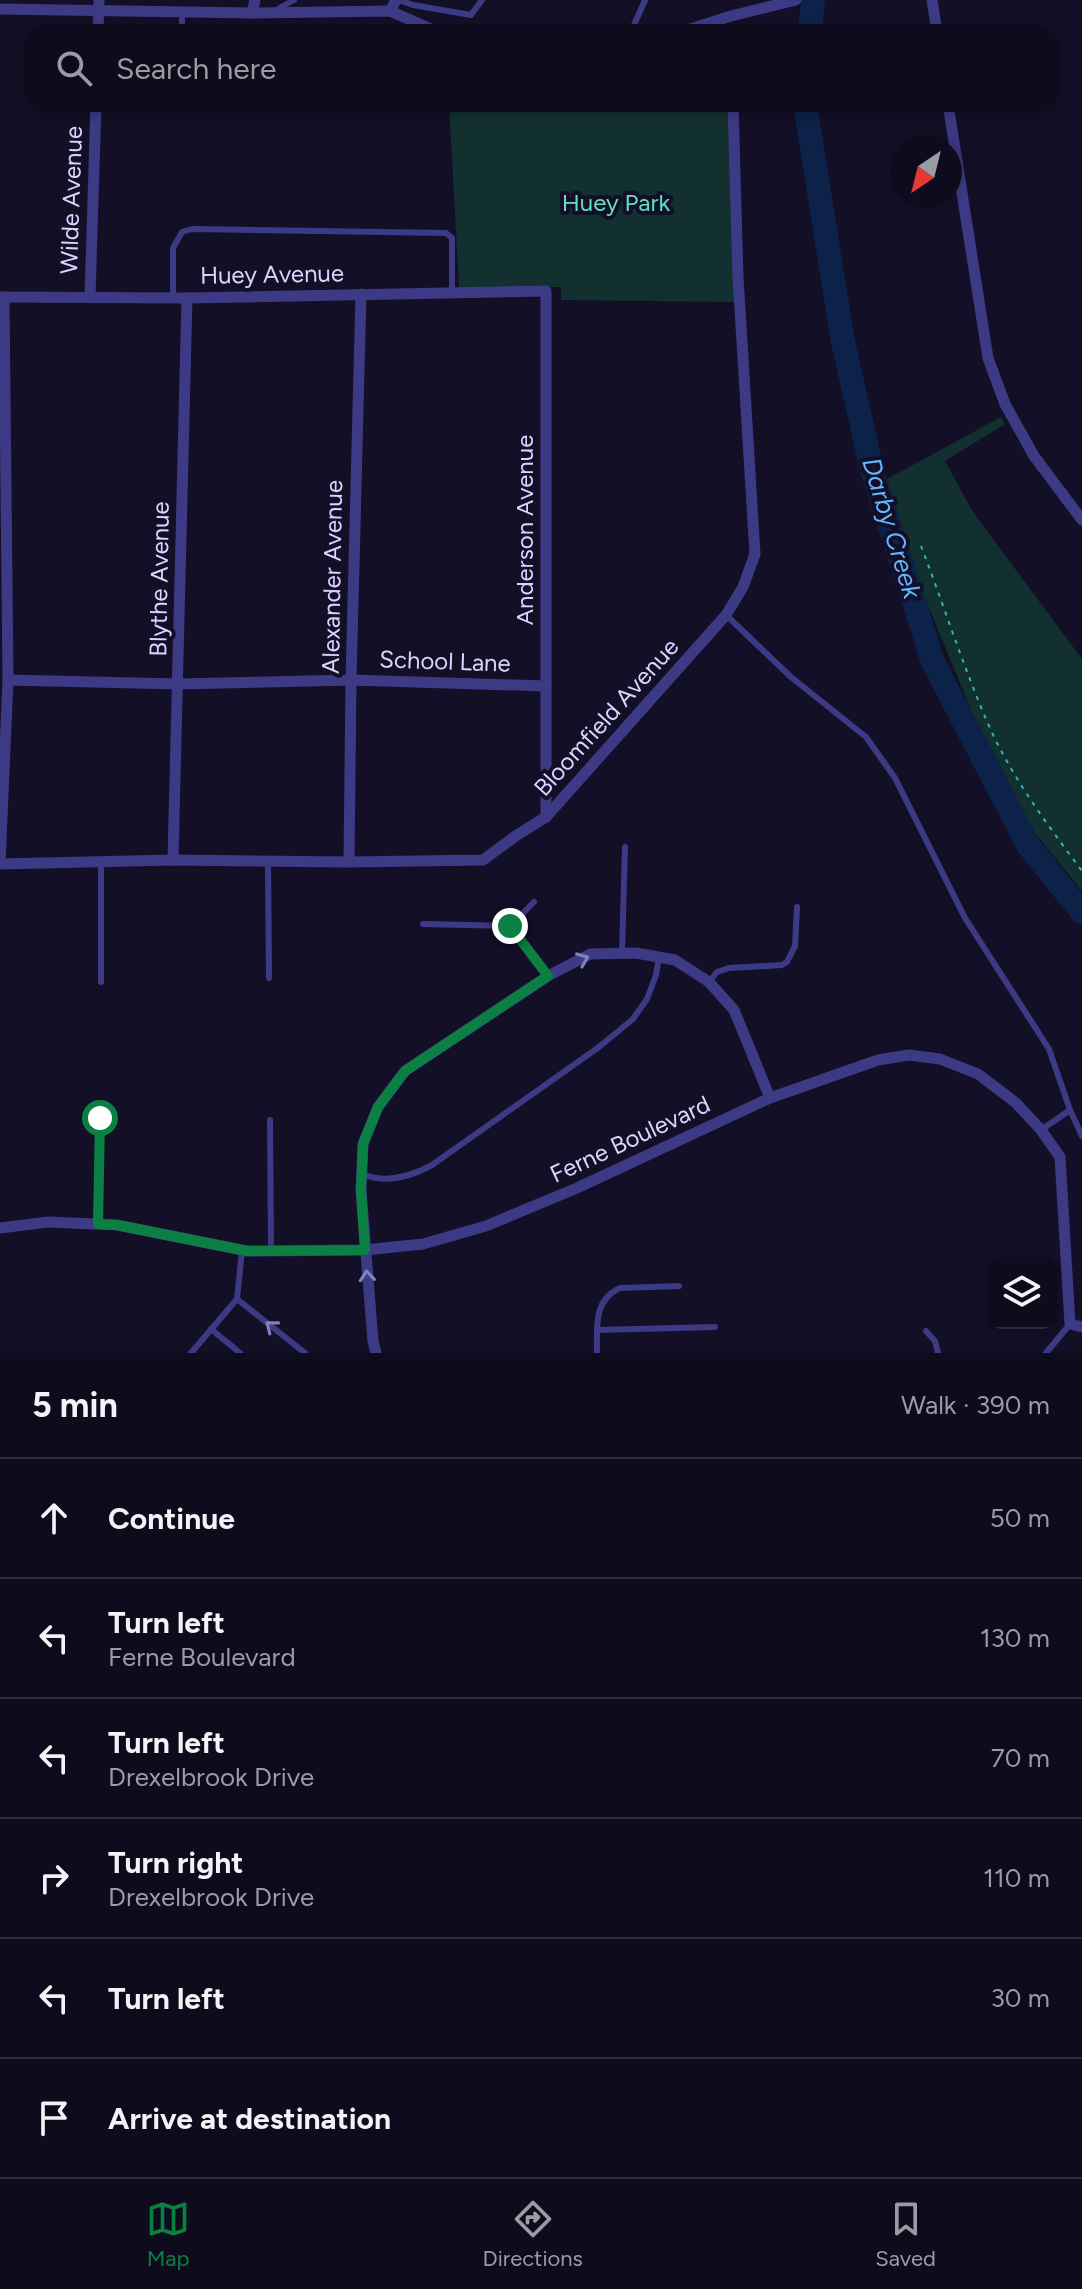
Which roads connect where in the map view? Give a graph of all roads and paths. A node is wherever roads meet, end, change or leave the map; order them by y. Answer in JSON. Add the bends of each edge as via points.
{"nodes":[{"id":1,"x":255,"y":0,"type":"edge"},
{"id":2,"x":294,"y":0,"type":"edge"},
{"id":3,"x":482,"y":0,"type":"edge"},
{"id":4,"x":645,"y":0,"type":"edge"},
{"id":5,"x":796,"y":0,"type":"edge"},
{"id":6,"x":932,"y":0,"type":"edge"},
{"id":7,"x":394,"y":4,"type":"edge"},
{"id":8,"x":98,"y":6,"type":"edge"},
{"id":9,"x":0,"y":9,"type":"edge"},
{"id":10,"x":182,"y":12,"type":"junction"},
{"id":11,"x":252,"y":13,"type":"junction"},
{"id":12,"x":269,"y":13,"type":"junction"},
{"id":13,"x":731,"y":16,"type":"junction"},
{"id":14,"x":182,"y":24,"type":"edge"},
{"id":15,"x":425,"y":24,"type":"edge"},
{"id":16,"x":634,"y":24,"type":"edge"},
{"id":17,"x":706,"y":24,"type":"edge"},
{"id":18,"x":731,"y":24,"type":"edge"},
{"id":19,"x":936,"y":24,"type":"edge"},
{"id":20,"x":96,"y":112,"type":"edge"},
{"id":21,"x":733,"y":112,"type":"edge"},
{"id":22,"x":949,"y":112,"type":"edge"},
{"id":23,"x":546,"y":291,"type":"joint"},
{"id":24,"x":452,"y":292,"type":"junction"},
{"id":25,"x":361,"y":294,"type":"junction"},
{"id":26,"x":90,"y":297,"type":"junction"},
{"id":27,"x":2,"y":298,"type":"edge"},
{"id":28,"x":173,"y":298,"type":"junction"},
{"id":29,"x":187,"y":298,"type":"junction"},
{"id":30,"x":1082,"y":520,"type":"edge"},
{"id":31,"x":921,"y":546,"type":"dead end"},
{"id":32,"x":726,"y":615,"type":"junction"},
{"id":33,"x":8,"y":680,"type":"junction"},
{"id":34,"x":351,"y":680,"type":"junction"},
{"id":35,"x":178,"y":684,"type":"junction"},
{"id":36,"x":546,"y":686,"type":"junction"},
{"id":37,"x":546,"y":817,"type":"junction"},
{"id":38,"x":625,"y":847,"type":"dead end"},
{"id":39,"x":173,"y":860,"type":"junction"},
{"id":40,"x":268,"y":861,"type":"junction"},
{"id":41,"x":101,"y":862,"type":"junction"},
{"id":42,"x":349,"y":862,"type":"junction"},
{"id":43,"x":0,"y":864,"type":"edge"},
{"id":44,"x":1082,"y":871,"type":"edge"},
{"id":45,"x":534,"y":902,"type":"dead end"},
{"id":46,"x":797,"y":907,"type":"dead end"},
{"id":47,"x":423,"y":924,"type":"dead end"},
{"id":48,"x":510,"y":926,"type":"junction"},
{"id":49,"x":622,"y":953,"type":"junction"},
{"id":50,"x":659,"y":957,"type":"junction"},
{"id":51,"x":548,"y":976,"type":"junction"},
{"id":52,"x":269,"y":978,"type":"dead end"},
{"id":53,"x":101,"y":982,"type":"dead end"},
{"id":54,"x":709,"y":982,"type":"junction"},
{"id":55,"x":770,"y":1098,"type":"junction"},
{"id":56,"x":1070,"y":1110,"type":"junction"},
{"id":57,"x":100,"y":1118,"type":"dead end"},
{"id":58,"x":270,"y":1120,"type":"dead end"},
{"id":59,"x":1041,"y":1130,"type":"junction"},
{"id":60,"x":1082,"y":1136,"type":"edge"},
{"id":61,"x":362,"y":1174,"type":"junction"},
{"id":62,"x":98,"y":1224,"type":"junction"},
{"id":63,"x":0,"y":1228,"type":"edge"},
{"id":64,"x":242,"y":1250,"type":"junction"},
{"id":65,"x":365,"y":1250,"type":"junction"},
{"id":66,"x":271,"y":1251,"type":"junction"},
{"id":67,"x":679,"y":1286,"type":"dead end"},
{"id":68,"x":237,"y":1299,"type":"junction"},
{"id":69,"x":1076,"y":1326,"type":"edge"},
{"id":70,"x":715,"y":1327,"type":"dead end"},
{"id":71,"x":211,"y":1329,"type":"junction"},
{"id":72,"x":597,"y":1330,"type":"junction"},
{"id":73,"x":926,"y":1331,"type":"dead end"},
{"id":74,"x":191,"y":1353,"type":"edge"},
{"id":75,"x":240,"y":1353,"type":"edge"},
{"id":76,"x":305,"y":1353,"type":"edge"},
{"id":77,"x":376,"y":1353,"type":"edge"},
{"id":78,"x":597,"y":1353,"type":"edge"},
{"id":79,"x":938,"y":1353,"type":"edge"},
{"id":80,"x":1046,"y":1353,"type":"edge"}],
"edges":[{"from":1,"to":11,"type":"street"},
{"from":2,"to":12,"type":"lane"},
{"from":3,"to":7,"type":"lane","via":[[471,15]]},
{"from":4,"to":16,"type":"lane"},
{"from":5,"to":13,"type":"street"},
{"from":6,"to":19,"type":"street"},
{"from":7,"to":12,"type":"street"},
{"from":7,"to":15,"type":"street"},
{"from":8,"to":9,"type":"street"},
{"from":8,"to":10,"type":"street"},
{"from":10,"to":11,"type":"street"},
{"from":10,"to":14,"type":"lane"},
{"from":11,"to":12,"type":"street"},
{"from":13,"to":17,"type":"street"},
{"from":13,"to":18,"type":"street"},
{"from":20,"to":26,"type":"street","name":"Wilde Avenue"},
{"from":21,"to":32,"type":"street","name":"Bloomfield Avenue","via":[[755,554]]},
{"from":22,"to":30,"type":"street","via":[[988,358],[1005,404],[1034,456]]},
{"from":23,"to":24,"type":"street","name":"Huey Avenue"},
{"from":23,"to":36,"type":"street","name":"Anderson Avenue"},
{"from":24,"to":25,"type":"street","name":"Huey Avenue"},
{"from":24,"to":28,"type":"lane","via":[[452,238],[446,233],[192,229],[182,232],[173,248]]},
{"from":25,"to":29,"type":"street","name":"Huey Avenue"},
{"from":25,"to":34,"type":"street","name":"Alexander Avenue"},
{"from":26,"to":27,"type":"street","name":"Huey Avenue"},
{"from":26,"to":28,"type":"street","name":"Huey Avenue"},
{"from":27,"to":33,"type":"street"},
{"from":28,"to":29,"type":"street","name":"Huey Avenue"},
{"from":29,"to":35,"type":"street","name":"Blythe Avenue"},
{"from":31,"to":44,"type":"path","via":[[987,721],[1011,767]]},
{"from":32,"to":37,"type":"street","name":"Bloomfield Avenue"},
{"from":32,"to":56,"type":"lane","via":[[791,677],[866,737],[895,778],[965,918],[1049,1049]]},
{"from":33,"to":35,"type":"street","name":"School Lane"},
{"from":33,"to":43,"type":"street"},
{"from":34,"to":35,"type":"street","name":"School Lane"},
{"from":34,"to":36,"type":"street","name":"School Lane"},
{"from":34,"to":42,"type":"street","name":"Alexander Avenue"},
{"from":35,"to":39,"type":"street","name":"Blythe Avenue"},
{"from":36,"to":37,"type":"street","name":"Anderson Avenue"},
{"from":37,"to":42,"type":"street","name":"Bloomfield Avenue","via":[[483,860]]},
{"from":38,"to":49,"type":"lane"},
{"from":39,"to":40,"type":"street","name":"Bloomfield Avenue"},
{"from":39,"to":41,"type":"street","name":"Bloomfield Avenue"},
{"from":40,"to":42,"type":"street","name":"Bloomfield Avenue"},
{"from":40,"to":52,"type":"lane"},
{"from":41,"to":43,"type":"street","name":"Bloomfield Avenue"},
{"from":41,"to":53,"type":"lane"},
{"from":45,"to":48,"type":"lane"},
{"from":46,"to":54,"type":"lane","via":[[795,946],[787,962],[729,968]]},
{"from":47,"to":48,"type":"lane"},
{"from":48,"to":51,"type":"lane"},
{"from":49,"to":50,"type":"street"},
{"from":51,"to":49,"type":"street","one_way":true,"via":[[590,954]]},
{"from":50,"to":54,"type":"street","via":[[675,960]]},
{"from":50,"to":61,"type":"lane","via":[[647,999],[633,1019],[599,1047],[432,1165],[392,1179]]},
{"from":51,"to":61,"type":"street","via":[[405,1071],[378,1107],[363,1144]]},
{"from":54,"to":55,"type":"street","via":[[734,1010]]},
{"from":55,"to":59,"type":"street","name":"Ferne Boulevard","via":[[878,1060],[909,1055],[940,1059],[978,1074]]},
{"from":55,"to":65,"type":"street","name":"Ferne Boulevard","via":[[486,1226],[423,1244]]},
{"from":56,"to":59,"type":"lane"},
{"from":56,"to":60,"type":"lane"},
{"from":57,"to":62,"type":"lane"},
{"from":58,"to":66,"type":"lane"},
{"from":59,"to":69,"type":"street","name":"Ferne Boulevard","via":[[1060,1157]]},
{"from":61,"to":65,"type":"street"},
{"from":62,"to":63,"type":"street","name":"Ferne Boulevard","via":[[48,1222]]},
{"from":62,"to":64,"type":"street","name":"Ferne Boulevard"},
{"from":64,"to":66,"type":"street","name":"Ferne Boulevard"},
{"from":64,"to":68,"type":"lane"},
{"from":65,"to":66,"type":"street","name":"Ferne Boulevard"},
{"from":77,"to":65,"type":"street","one_way":true},
{"from":67,"to":72,"type":"lane","via":[[613,1291],[600,1306]]},
{"from":68,"to":71,"type":"lane"},
{"from":76,"to":68,"type":"lane","one_way":true},
{"from":69,"to":80,"type":"lane"},
{"from":70,"to":72,"type":"lane"},
{"from":71,"to":74,"type":"lane"},
{"from":71,"to":75,"type":"lane"},
{"from":72,"to":78,"type":"lane"},
{"from":73,"to":79,"type":"lane"}]}
